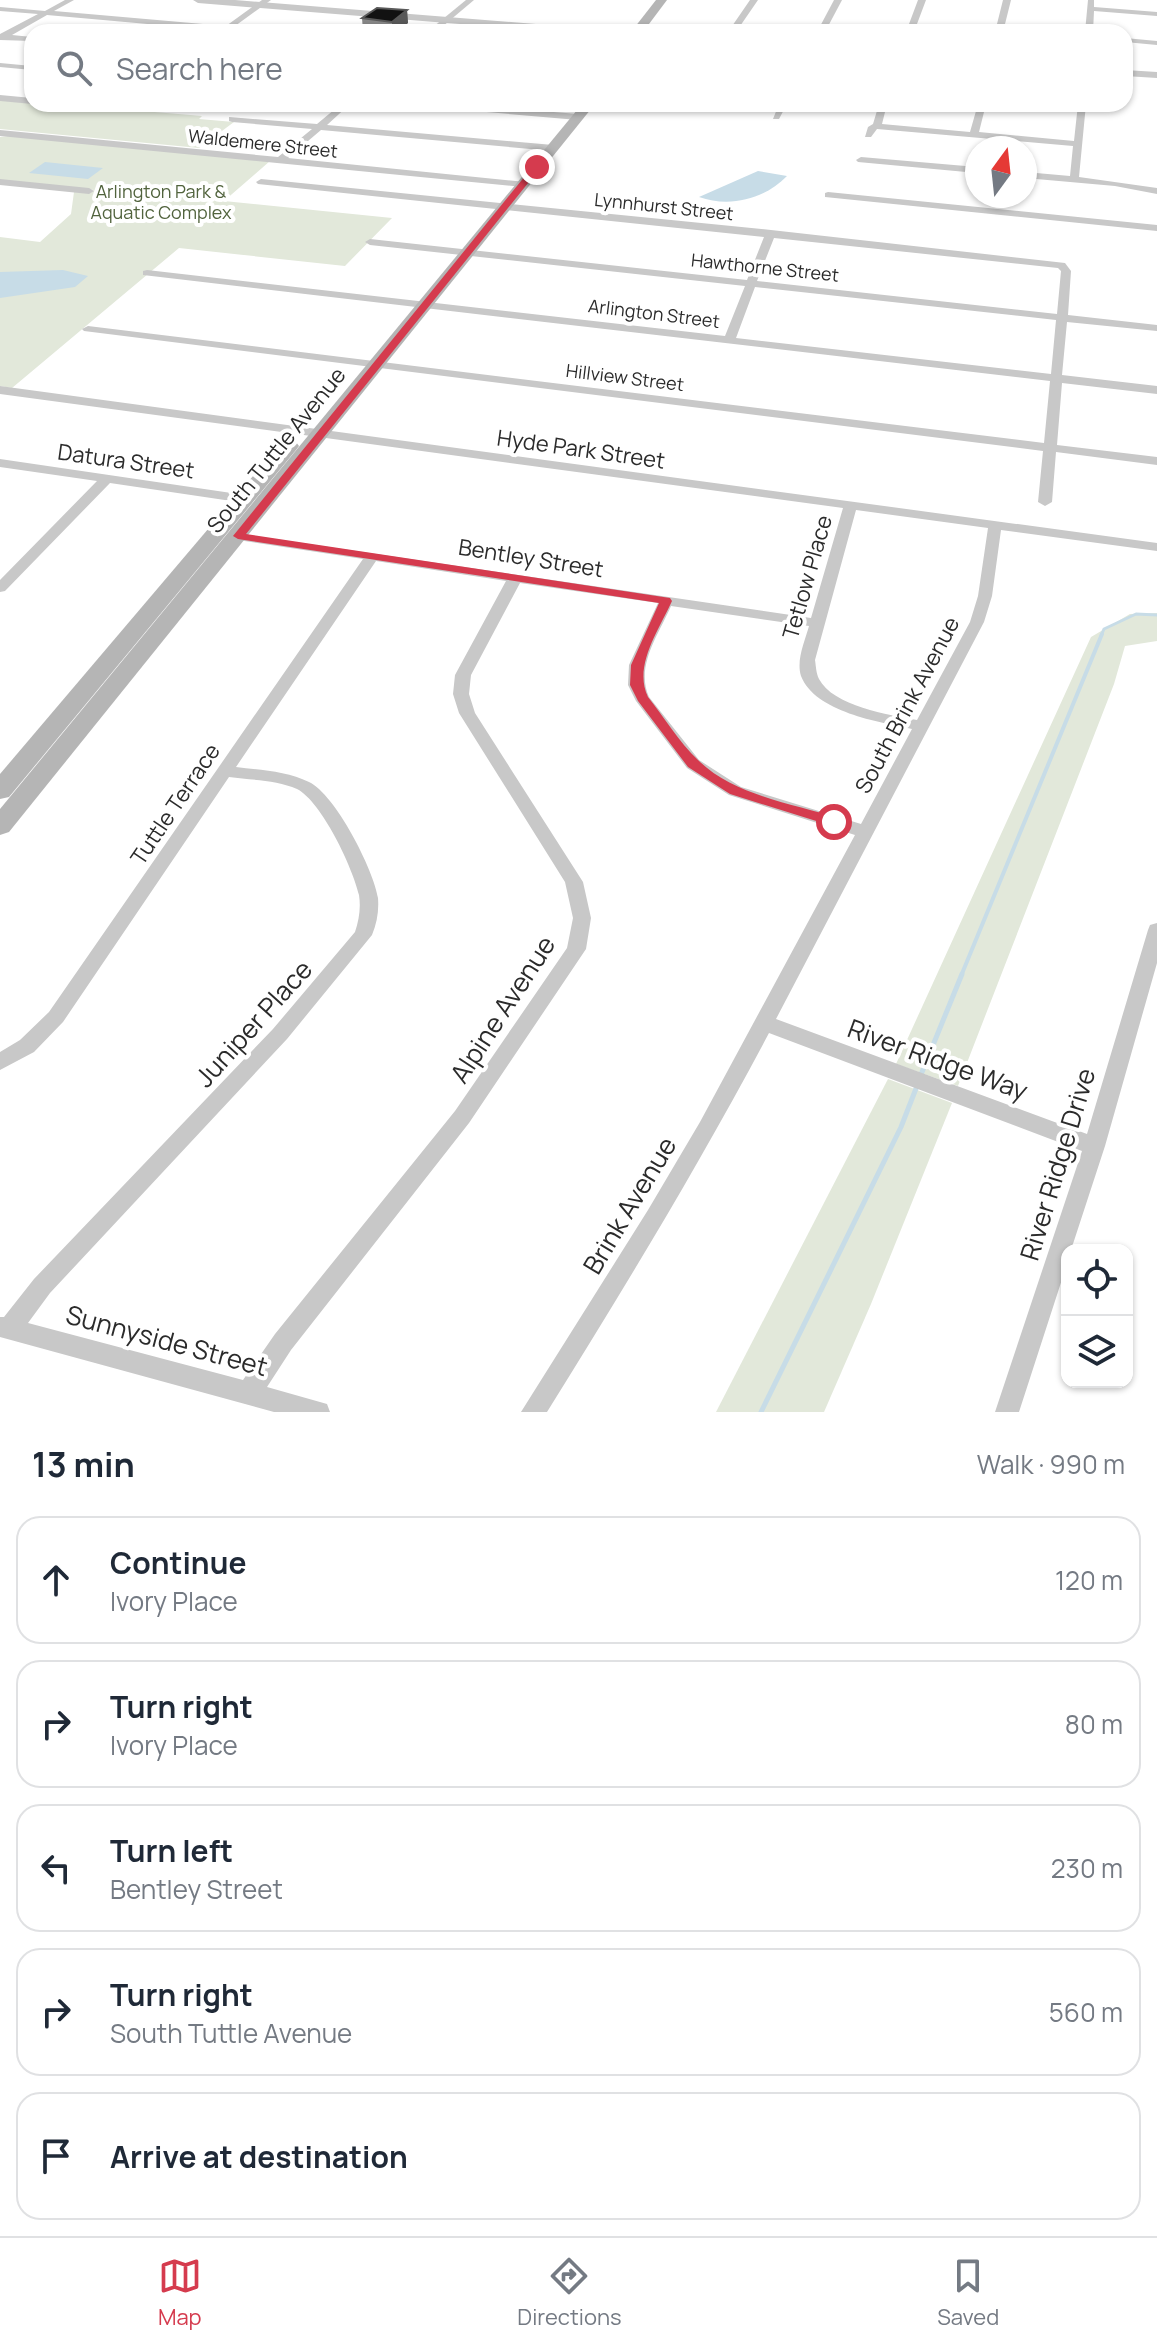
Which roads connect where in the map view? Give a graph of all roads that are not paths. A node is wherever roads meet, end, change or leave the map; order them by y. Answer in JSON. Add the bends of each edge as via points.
{"nodes":[{"id":1,"x":70,"y":0,"type":"edge"},
{"id":2,"x":198,"y":0,"type":"edge"},
{"id":3,"x":470,"y":0,"type":"edge"},
{"id":4,"x":662,"y":0,"type":"edge"},
{"id":5,"x":673,"y":0,"type":"edge"},
{"id":6,"x":754,"y":0,"type":"edge"},
{"id":7,"x":838,"y":0,"type":"edge"},
{"id":8,"x":922,"y":0,"type":"edge"},
{"id":9,"x":1007,"y":0,"type":"edge"},
{"id":10,"x":264,"y":2,"type":"edge"},
{"id":11,"x":1091,"y":4,"type":"edge"},
{"id":12,"x":0,"y":9,"type":"edge"},
{"id":13,"x":46,"y":13,"type":"junction"},
{"id":14,"x":1157,"y":14,"type":"edge"},
{"id":15,"x":447,"y":20,"type":"junction"},
{"id":16,"x":25,"y":24,"type":"edge"},
{"id":17,"x":161,"y":24,"type":"edge"},
{"id":18,"x":233,"y":24,"type":"edge"},
{"id":19,"x":442,"y":24,"type":"edge"},
{"id":20,"x":497,"y":24,"type":"edge"},
{"id":21,"x":643,"y":24,"type":"edge"},
{"id":22,"x":654,"y":24,"type":"edge"},
{"id":23,"x":738,"y":24,"type":"edge"},
{"id":24,"x":825,"y":24,"type":"edge"},
{"id":25,"x":913,"y":24,"type":"edge"},
{"id":26,"x":1001,"y":24,"type":"edge"},
{"id":27,"x":1090,"y":24,"type":"edge"},
{"id":28,"x":24,"y":25,"type":"edge"},
{"id":29,"x":1,"y":37,"type":"edge"},
{"id":30,"x":24,"y":38,"type":"edge"},
{"id":31,"x":1133,"y":41,"type":"edge"},
{"id":32,"x":1157,"y":43,"type":"edge"},
{"id":33,"x":0,"y":65,"type":"edge"},
{"id":34,"x":24,"y":67,"type":"edge"},
{"id":35,"x":1133,"y":74,"type":"edge"},
{"id":36,"x":1157,"y":75,"type":"edge"},
{"id":37,"x":0,"y":98,"type":"edge"},
{"id":38,"x":24,"y":100,"type":"edge"},
{"id":39,"x":337,"y":112,"type":"edge"},
{"id":40,"x":575,"y":112,"type":"edge"},
{"id":41,"x":779,"y":112,"type":"edge"},
{"id":42,"x":881,"y":112,"type":"edge"},
{"id":43,"x":980,"y":112,"type":"edge"},
{"id":44,"x":1081,"y":112,"type":"edge"},
{"id":45,"x":776,"y":117,"type":"dead end"},
{"id":46,"x":232,"y":119,"type":"dead end"},
{"id":47,"x":320,"y":126,"type":"junction"},
{"id":48,"x":877,"y":126,"type":"junction"},
{"id":49,"x":0,"y":133,"type":"edge"},
{"id":50,"x":868,"y":135,"type":"dead end"},
{"id":51,"x":974,"y":135,"type":"junction"},
{"id":52,"x":1078,"y":144,"type":"junction"},
{"id":53,"x":546,"y":147,"type":"junction"},
{"id":54,"x":861,"y":160,"type":"dead end"},
{"id":55,"x":279,"y":161,"type":"junction"},
{"id":56,"x":965,"y":169,"type":"edge"},
{"id":57,"x":1037,"y":176,"type":"edge"},
{"id":58,"x":1074,"y":179,"type":"junction"},
{"id":59,"x":0,"y":182,"type":"edge"},
{"id":60,"x":261,"y":182,"type":"dead end"},
{"id":61,"x":516,"y":183,"type":"junction"},
{"id":62,"x":89,"y":191,"type":"dead end"},
{"id":63,"x":1157,"y":191,"type":"edge"},
{"id":64,"x":828,"y":195,"type":"dead end"},
{"id":65,"x":499,"y":205,"type":"junction"},
{"id":66,"x":1157,"y":228,"type":"edge"},
{"id":67,"x":771,"y":233,"type":"junction"},
{"id":68,"x":370,"y":242,"type":"dead end"},
{"id":69,"x":460,"y":252,"type":"junction"},
{"id":70,"x":147,"y":273,"type":"dead end"},
{"id":71,"x":751,"y":283,"type":"junction"},
{"id":72,"x":416,"y":304,"type":"junction"},
{"id":73,"x":1060,"y":317,"type":"junction"},
{"id":74,"x":1157,"y":328,"type":"edge"},
{"id":75,"x":88,"y":329,"type":"dead end"},
{"id":76,"x":729,"y":340,"type":"junction"},
{"id":77,"x":368,"y":363,"type":"junction"},
{"id":78,"x":1057,"y":379,"type":"junction"},
{"id":79,"x":0,"y":390,"type":"edge"},
{"id":80,"x":1157,"y":390,"type":"edge"},
{"id":81,"x":312,"y":431,"type":"junction"},
{"id":82,"x":1050,"y":448,"type":"junction"},
{"id":83,"x":1157,"y":461,"type":"edge"},
{"id":84,"x":0,"y":463,"type":"edge"},
{"id":85,"x":107,"y":479,"type":"junction"},
{"id":86,"x":245,"y":499,"type":"junction"},
{"id":87,"x":1045,"y":502,"type":"dead end"},
{"id":88,"x":850,"y":506,"type":"junction"},
{"id":89,"x":995,"y":525,"type":"junction"},
{"id":90,"x":238,"y":536,"type":"junction"},
{"id":91,"x":1157,"y":547,"type":"edge"},
{"id":92,"x":372,"y":556,"type":"junction"},
{"id":93,"x":515,"y":578,"type":"junction"},
{"id":94,"x":0,"y":588,"type":"edge"},
{"id":95,"x":666,"y":601,"type":"junction"},
{"id":96,"x":817,"y":623,"type":"junction"},
{"id":97,"x":922,"y":726,"type":"junction"},
{"id":98,"x":225,"y":771,"type":"junction"},
{"id":99,"x":0,"y":791,"type":"edge"},
{"id":100,"x":0,"y":826,"type":"edge"},
{"id":101,"x":865,"y":832,"type":"junction"},
{"id":102,"x":1157,"y":930,"type":"edge"},
{"id":103,"x":764,"y":1023,"type":"junction"},
{"id":104,"x":0,"y":1062,"type":"edge"},
{"id":105,"x":1094,"y":1146,"type":"junction"},
{"id":106,"x":4,"y":1328,"type":"edge"},
{"id":107,"x":249,"y":1393,"type":"junction"},
{"id":108,"x":318,"y":1412,"type":"edge"},
{"id":109,"x":533,"y":1412,"type":"edge"},
{"id":110,"x":1007,"y":1412,"type":"edge"}],
"edges":[{"from":1,"to":13,"type":"street"},
{"from":2,"to":10,"type":"street"},
{"from":3,"to":15,"type":"street"},
{"from":4,"to":21,"type":"main road"},
{"from":5,"to":22,"type":"main road"},
{"from":6,"to":23,"type":"street"},
{"from":7,"to":24,"type":"street"},
{"from":8,"to":25,"type":"street"},
{"from":9,"to":26,"type":"street"},
{"from":10,"to":15,"type":"street"},
{"from":10,"to":18,"type":"street"},
{"from":11,"to":14,"type":"street"},
{"from":11,"to":27,"type":"street"},
{"from":12,"to":13,"type":"street"},
{"from":13,"to":16,"type":"street"},
{"from":13,"to":17,"type":"street"},
{"from":15,"to":19,"type":"street"},
{"from":15,"to":20,"type":"street"},
{"from":28,"to":29,"type":"street"},
{"from":29,"to":30,"type":"street"},
{"from":31,"to":32,"type":"street"},
{"from":33,"to":34,"type":"street"},
{"from":35,"to":36,"type":"street"},
{"from":37,"to":38,"type":"street"},
{"from":39,"to":47,"type":"street"},
{"from":40,"to":53,"type":"main road","name":"South Tuttle Avenue"},
{"from":41,"to":45,"type":"street"},
{"from":42,"to":48,"type":"street"},
{"from":43,"to":51,"type":"street"},
{"from":44,"to":52,"type":"street"},
{"from":46,"to":47,"type":"street"},
{"from":47,"to":53,"type":"street"},
{"from":47,"to":55,"type":"street"},
{"from":48,"to":50,"type":"street"},
{"from":48,"to":51,"type":"street"},
{"from":49,"to":55,"type":"street","name":"Waldemere Street"},
{"from":51,"to":52,"type":"street"},
{"from":52,"to":58,"type":"street"},
{"from":53,"to":61,"type":"main road","name":"South Tuttle Avenue"},
{"from":54,"to":56,"type":"street"},
{"from":55,"to":61,"type":"street","name":"Waldemere Street"},
{"from":57,"to":58,"type":"street"},
{"from":58,"to":63,"type":"street"},
{"from":59,"to":62,"type":"street"},
{"from":60,"to":65,"type":"street","name":"Lynnhurst Street"},
{"from":61,"to":65,"type":"main road","name":"South Tuttle Avenue"},
{"from":64,"to":66,"type":"street"},
{"from":65,"to":67,"type":"street","name":"Lynnhurst Street"},
{"from":65,"to":69,"type":"main road","name":"South Tuttle Avenue"},
{"from":67,"to":71,"type":"street"},
{"from":67,"to":73,"type":"street","name":"Lynnhurst Street","via":[[1051,262],[1066,271]]},
{"from":68,"to":69,"type":"street","name":"Hawthorne Street"},
{"from":69,"to":71,"type":"street","name":"Hawthorne Street"},
{"from":69,"to":72,"type":"main road","name":"South Tuttle Avenue"},
{"from":70,"to":72,"type":"street","name":"Arlington Street"},
{"from":71,"to":73,"type":"street","name":"Hawthorne Street"},
{"from":71,"to":76,"type":"street"},
{"from":72,"to":76,"type":"street","name":"Arlington Street"},
{"from":72,"to":77,"type":"main road","name":"South Tuttle Avenue"},
{"from":73,"to":74,"type":"street","name":"Hawthorne Street"},
{"from":73,"to":78,"type":"street"},
{"from":75,"to":77,"type":"street","name":"Hillview Street"},
{"from":76,"to":78,"type":"street","name":"Arlington Street"},
{"from":77,"to":81,"type":"main road","name":"South Tuttle Avenue"},
{"from":77,"to":82,"type":"street","name":"Hillview Street"},
{"from":78,"to":80,"type":"street","name":"Arlington Street"},
{"from":78,"to":82,"type":"street"},
{"from":79,"to":81,"type":"street","name":"Hyde Park Street"},
{"from":81,"to":86,"type":"main road","name":"South Tuttle Avenue"},
{"from":81,"to":88,"type":"street","name":"Hyde Park Street"},
{"from":81,"to":90,"type":"main road","name":"South Tuttle Avenue"},
{"from":82,"to":83,"type":"street","name":"Hillview Street"},
{"from":82,"to":87,"type":"street"},
{"from":84,"to":85,"type":"street","name":"Datura Street"},
{"from":85,"to":86,"type":"street","name":"Datura Street"},
{"from":85,"to":94,"type":"street"},
{"from":86,"to":99,"type":"main road","name":"South Tuttle Avenue"},
{"from":88,"to":89,"type":"street","name":"Hyde Park Street"},
{"from":88,"to":96,"type":"street","name":"Tetlow Place"},
{"from":89,"to":91,"type":"street","name":"Hyde Park Street"},
{"from":89,"to":97,"type":"street","name":"South Brink Avenue","via":[[982,610]]},
{"from":90,"to":92,"type":"street","name":"Bentley Street"},
{"from":90,"to":100,"type":"main road","name":"South Tuttle Avenue"},
{"from":92,"to":93,"type":"street","name":"Bentley Street"},
{"from":92,"to":98,"type":"street","name":"Tuttle Terrace"},
{"from":93,"to":95,"type":"street","name":"Bentley Street"},
{"from":93,"to":107,"type":"street","name":"Alpine Avenue","via":[[466,669],[461,694],[467,713],[574,882],[582,918],[576,949],[462,1117],[283,1342]]},
{"from":95,"to":96,"type":"street","name":"Bentley Street"},
{"from":95,"to":101,"type":"street","via":[[637,665],[636,685],[693,764],[735,791]]},
{"from":96,"to":97,"type":"street","name":"Tetlow Place","via":[[806,666],[821,693],[845,706]]},
{"from":97,"to":101,"type":"street","name":"South Brink Avenue"},
{"from":98,"to":104,"type":"street","name":"Tuttle Terrace","via":[[56,1017],[27,1046]]},
{"from":98,"to":106,"type":"street","name":"Juniper Place","via":[[303,786],[321,799],[367,891],[370,912],[363,935],[280,1034]]},
{"from":101,"to":103,"type":"street","name":"South Brink Avenue"},
{"from":102,"to":105,"type":"street","name":"River Ridge Drive"},
{"from":103,"to":105,"type":"street","name":"River Ridge Way"},
{"from":103,"to":109,"type":"street","name":"Brink Avenue","via":[[656,1217]]},
{"from":105,"to":110,"type":"street","name":"River Ridge Drive"},
{"from":106,"to":107,"type":"street","name":"Sunnyside Street"},
{"from":107,"to":108,"type":"street","name":"Sunnyside Street"}]}
